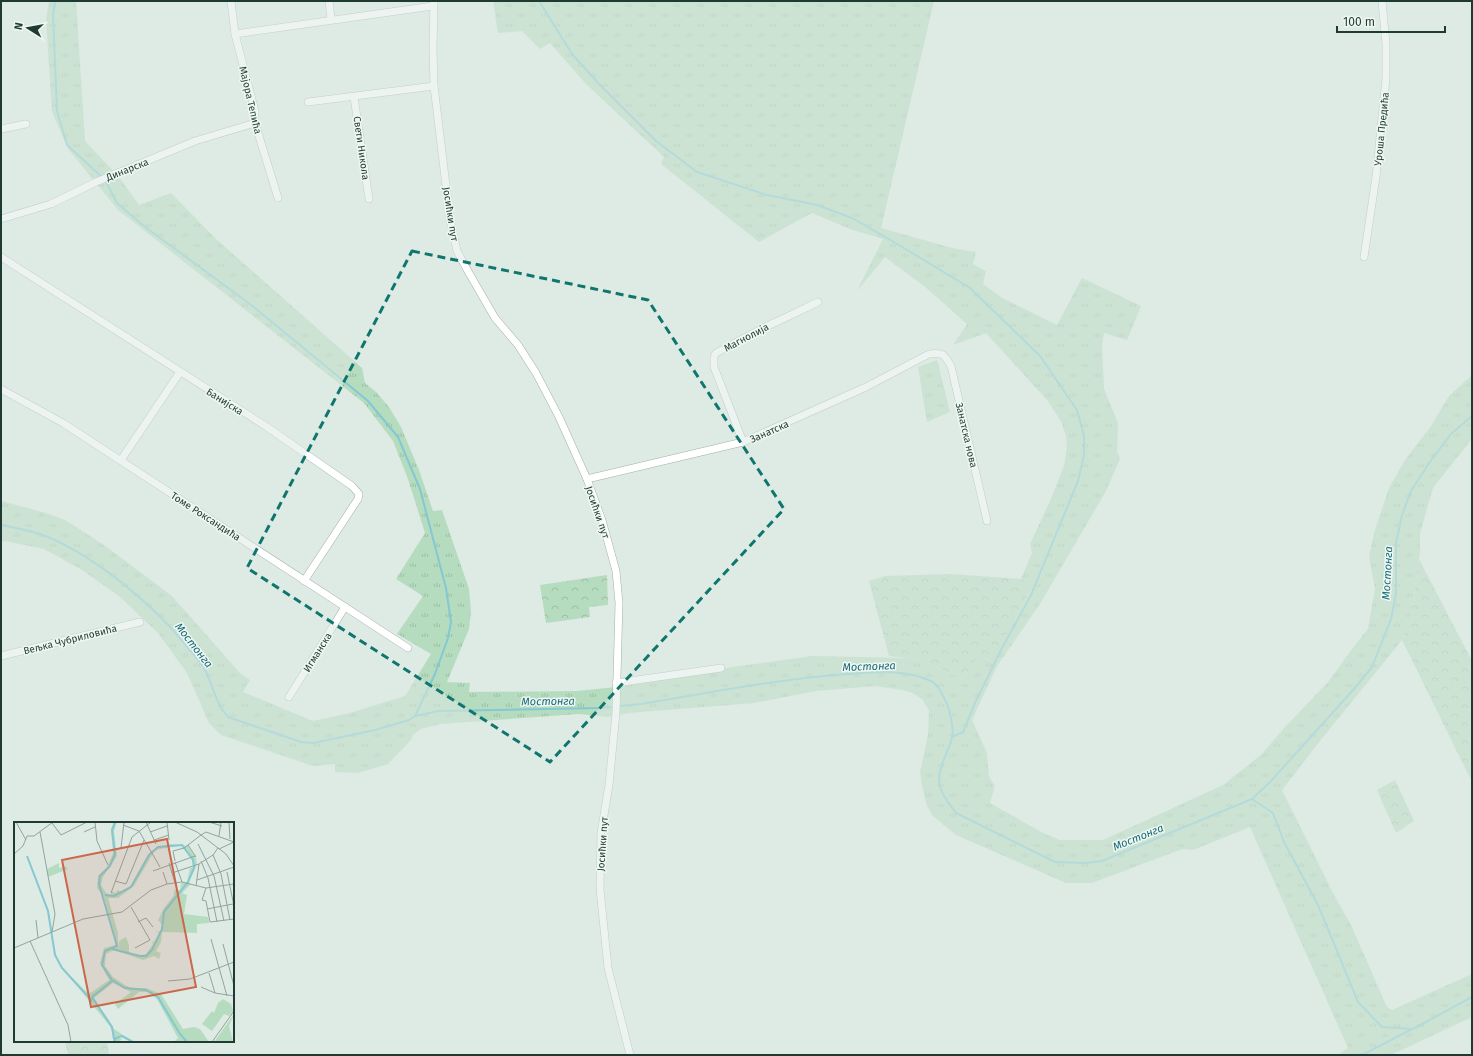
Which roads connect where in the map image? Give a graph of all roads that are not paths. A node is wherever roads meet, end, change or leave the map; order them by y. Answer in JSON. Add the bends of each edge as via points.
{"nodes":[{"id":1,"x":231,"y":1,"type":"edge"},
{"id":2,"x":329,"y":1,"type":"edge"},
{"id":3,"x":1382,"y":1,"type":"edge"},
{"id":4,"x":433,"y":4,"type":"edge"},
{"id":5,"x":331,"y":20,"type":"junction"},
{"id":6,"x":235,"y":34,"type":"junction"},
{"id":7,"x":434,"y":86,"type":"junction"},
{"id":8,"x":354,"y":97,"type":"junction"},
{"id":9,"x":308,"y":102,"type":"dead end"},
{"id":10,"x":255,"y":123,"type":"junction"},
{"id":11,"x":26,"y":124,"type":"dead end"},
{"id":12,"x":1,"y":129,"type":"edge"},
{"id":13,"x":278,"y":198,"type":"dead end"},
{"id":14,"x":369,"y":199,"type":"dead end"},
{"id":15,"x":1,"y":219,"type":"edge"},
{"id":16,"x":1,"y":257,"type":"edge"},
{"id":17,"x":1364,"y":257,"type":"dead end"},
{"id":18,"x":818,"y":302,"type":"dead end"},
{"id":19,"x":940,"y":353,"type":"joint"},
{"id":20,"x":180,"y":372,"type":"junction"},
{"id":21,"x":1,"y":389,"type":"edge"},
{"id":22,"x":743,"y":442,"type":"junction"},
{"id":23,"x":121,"y":460,"type":"junction"},
{"id":24,"x":587,"y":479,"type":"junction"},
{"id":25,"x":987,"y":521,"type":"dead end"},
{"id":26,"x":304,"y":581,"type":"junction"},
{"id":27,"x":345,"y":607,"type":"junction"},
{"id":28,"x":140,"y":622,"type":"dead end"},
{"id":29,"x":408,"y":648,"type":"dead end"},
{"id":30,"x":1,"y":656,"type":"edge"},
{"id":31,"x":721,"y":668,"type":"dead end"},
{"id":32,"x":616,"y":686,"type":"junction"},
{"id":33,"x":289,"y":697,"type":"dead end"},
{"id":34,"x":630,"y":1055,"type":"edge"}],
"edges":[{"from":1,"to":6,"type":"street","name":"Мајора Тепића"},
{"from":2,"to":5,"type":"street"},
{"from":3,"to":17,"type":"street","name":"Уроша Предића","via":[[1386,78],[1376,177]]},
{"from":4,"to":5,"type":"street"},
{"from":4,"to":7,"type":"street","name":"Јосићки пут"},
{"from":5,"to":6,"type":"street"},
{"from":6,"to":10,"type":"street","name":"Мајора Тепића","via":[[255,110]]},
{"from":7,"to":8,"type":"street"},
{"from":7,"to":24,"type":"street","name":"Јосићки пут","via":[[450,219],[457,251],[495,318],[518,345],[536,373]]},
{"from":8,"to":9,"type":"street"},
{"from":8,"to":14,"type":"street","name":"Свети Никола"},
{"from":10,"to":13,"type":"street","name":"Мајора Тепића"},
{"from":10,"to":15,"type":"street","name":"Динарска","via":[[195,141],[96,182],[51,204]]},
{"from":11,"to":12,"type":"street"},
{"from":16,"to":20,"type":"street","name":"Банијска"},
{"from":18,"to":22,"type":"street","name":"Магнолија","via":[[716,353],[714,367]]},
{"from":19,"to":22,"type":"street","name":"Занатска","via":[[929,354],[866,387]]},
{"from":19,"to":25,"type":"street","name":"Занатска нова","via":[[945,356],[950,366]]},
{"from":20,"to":23,"type":"street"},
{"from":20,"to":26,"type":"street","name":"Банијска","via":[[267,427],[352,486],[359,494]]},
{"from":21,"to":23,"type":"street","name":"Томе Роксандића","via":[[63,423]]},
{"from":22,"to":24,"type":"street","name":"Занатска"},
{"from":23,"to":26,"type":"street","name":"Томе Роксандића"},
{"from":24,"to":32,"type":"street","name":"Јосићки пут","via":[[616,571],[619,603]]},
{"from":26,"to":27,"type":"street","name":"Томе Роксандића"},
{"from":27,"to":29,"type":"street","name":"Томе Роксандића"},
{"from":27,"to":33,"type":"street","name":"Игманска"},
{"from":28,"to":30,"type":"street","name":"Вељка Чубриловића"},
{"from":31,"to":32,"type":"street"},
{"from":32,"to":34,"type":"street","name":"Јосићки пут","via":[[609,785],[601,833],[600,889],[608,968]]}]}
